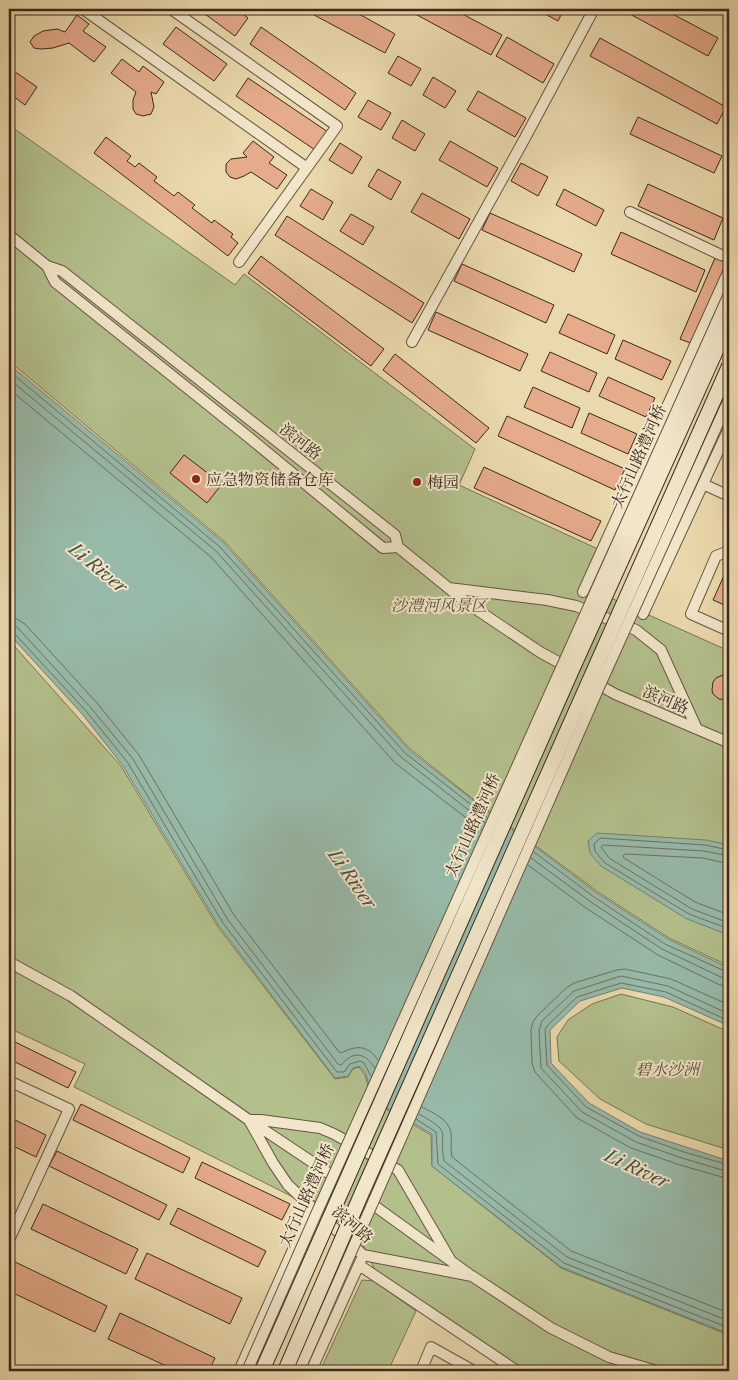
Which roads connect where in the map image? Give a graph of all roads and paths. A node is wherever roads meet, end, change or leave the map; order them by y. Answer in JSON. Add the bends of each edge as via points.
{"nodes":[{"id":1,"x":82,"y":9,"type":"edge"},
{"id":2,"x":171,"y":9,"type":"edge"},
{"id":3,"x":594,"y":9,"type":"edge"},
{"id":4,"x":307,"y":168,"type":"junction"},
{"id":5,"x":630,"y":212,"type":"dead end"},
{"id":6,"x":9,"y":235,"type":"edge"},
{"id":7,"x":729,"y":257,"type":"edge"},
{"id":8,"x":239,"y":262,"type":"dead end"},
{"id":9,"x":47,"y":266,"type":"junction"},
{"id":10,"x":729,"y":270,"type":"edge"},
{"id":11,"x":729,"y":294,"type":"edge"},
{"id":12,"x":729,"y":322,"type":"edge"},
{"id":13,"x":142,"y":334,"type":"junction"},
{"id":14,"x":412,"y":342,"type":"dead end"},
{"id":15,"x":133,"y":345,"type":"junction"},
{"id":16,"x":729,"y":366,"type":"edge"},
{"id":17,"x":729,"y":399,"type":"edge"},
{"id":18,"x":259,"y":428,"type":"junction"},
{"id":19,"x":729,"y":428,"type":"edge"},
{"id":20,"x":250,"y":439,"type":"junction"},
{"id":21,"x":703,"y":484,"type":"junction"},
{"id":22,"x":729,"y":496,"type":"edge"},
{"id":23,"x":398,"y":547,"type":"junction"},
{"id":24,"x":729,"y":551,"type":"edge"},
{"id":25,"x":447,"y":587,"type":"junction"},
{"id":26,"x":583,"y":592,"type":"dead end"},
{"id":27,"x":643,"y":614,"type":"dead end"},
{"id":28,"x":729,"y":631,"type":"edge"},
{"id":29,"x":568,"y":668,"type":"junction"},
{"id":30,"x":595,"y":683,"type":"junction"},
{"id":31,"x":697,"y":729,"type":"junction"},
{"id":32,"x":728,"y":742,"type":"edge"},
{"id":33,"x":9,"y":962,"type":"edge"},
{"id":34,"x":9,"y":1081,"type":"edge"},
{"id":35,"x":249,"y":1120,"type":"junction"},
{"id":36,"x":339,"y":1180,"type":"junction"},
{"id":37,"x":366,"y":1199,"type":"junction"},
{"id":38,"x":314,"y":1209,"type":"junction"},
{"id":39,"x":9,"y":1240,"type":"edge"},
{"id":40,"x":361,"y":1260,"type":"junction"},
{"id":41,"x":451,"y":1261,"type":"junction"},
{"id":42,"x":472,"y":1276,"type":"junction"},
{"id":43,"x":239,"y":1371,"type":"edge"},
{"id":44,"x":247,"y":1371,"type":"edge"},
{"id":45,"x":262,"y":1371,"type":"edge"},
{"id":46,"x":284,"y":1371,"type":"edge"},
{"id":47,"x":299,"y":1371,"type":"edge"},
{"id":48,"x":311,"y":1371,"type":"edge"},
{"id":49,"x":421,"y":1371,"type":"edge"},
{"id":50,"x":474,"y":1371,"type":"edge"},
{"id":51,"x":517,"y":1371,"type":"edge"},
{"id":52,"x":657,"y":1371,"type":"edge"}],
"edges":[{"from":1,"to":4,"type":"street"},
{"from":2,"to":4,"type":"street","via":[[337,126]]},
{"from":3,"to":14,"type":"street"},
{"from":4,"to":8,"type":"street"},
{"from":5,"to":7,"type":"street"},
{"from":6,"to":9,"type":"street","name":"滨河路"},
{"from":9,"to":13,"type":"street","name":"滨河路","via":[[62,271]]},
{"from":9,"to":15,"type":"street","via":[[54,282]]},
{"from":10,"to":26,"type":"street"},
{"from":11,"to":29,"type":"street","name":"太行山路澧河桥","bridge":true},
{"from":12,"to":29,"type":"main road","name":"太行山路澧河桥","bridge":true},
{"from":13,"to":15,"type":"street"},
{"from":13,"to":18,"type":"street","name":"滨河路"},
{"from":15,"to":20,"type":"street"},
{"from":16,"to":30,"type":"main road","bridge":true},
{"from":17,"to":30,"type":"street","bridge":true},
{"from":18,"to":20,"type":"street"},
{"from":18,"to":23,"type":"street","name":"滨河路","via":[[395,535]]},
{"from":19,"to":21,"type":"street"},
{"from":20,"to":23,"type":"street","via":[[383,548]]},
{"from":21,"to":22,"type":"street"},
{"from":21,"to":27,"type":"street"},
{"from":23,"to":25,"type":"street","name":"滨河路"},
{"from":24,"to":28,"type":"street","via":[[716,556],[691,614]]},
{"from":25,"to":29,"type":"street","name":"滨河路"},
{"from":25,"to":31,"type":"street","via":[[576,606],[636,630],[661,650]]},
{"from":29,"to":36,"type":"main road","name":"太行山路澧河桥","bridge":true},
{"from":30,"to":31,"type":"street","name":"滨河路"},
{"from":30,"to":37,"type":"main road","bridge":true},
{"from":31,"to":32,"type":"street","name":"滨河路"},
{"from":33,"to":35,"type":"street","name":"滨河路","via":[[71,996]]},
{"from":34,"to":39,"type":"street","via":[[69,1109]]},
{"from":35,"to":36,"type":"street"},
{"from":35,"to":38,"type":"street","name":"滨河路","via":[[288,1185]]},
{"from":35,"to":41,"type":"street","via":[[320,1128],[398,1170]]},
{"from":36,"to":38,"type":"street","name":"太行山路澧河桥","bridge":true},
{"from":36,"to":45,"type":"main road","name":"太行山路澧河桥","bridge":true},
{"from":37,"to":41,"type":"street"},
{"from":37,"to":46,"type":"main road","bridge":true},
{"from":37,"to":47,"type":"street","bridge":true},
{"from":38,"to":40,"type":"street","name":"滨河路"},
{"from":38,"to":43,"type":"street"},
{"from":38,"to":44,"type":"street","name":"太行山路澧河桥","bridge":true},
{"from":40,"to":42,"type":"street","name":"滨河路"},
{"from":40,"to":48,"type":"street"},
{"from":40,"to":51,"type":"street"},
{"from":41,"to":42,"type":"street"},
{"from":42,"to":52,"type":"street","name":"滨河路","via":[[551,1328],[609,1357]]},
{"from":49,"to":50,"type":"street","via":[[431,1348]]}]}
